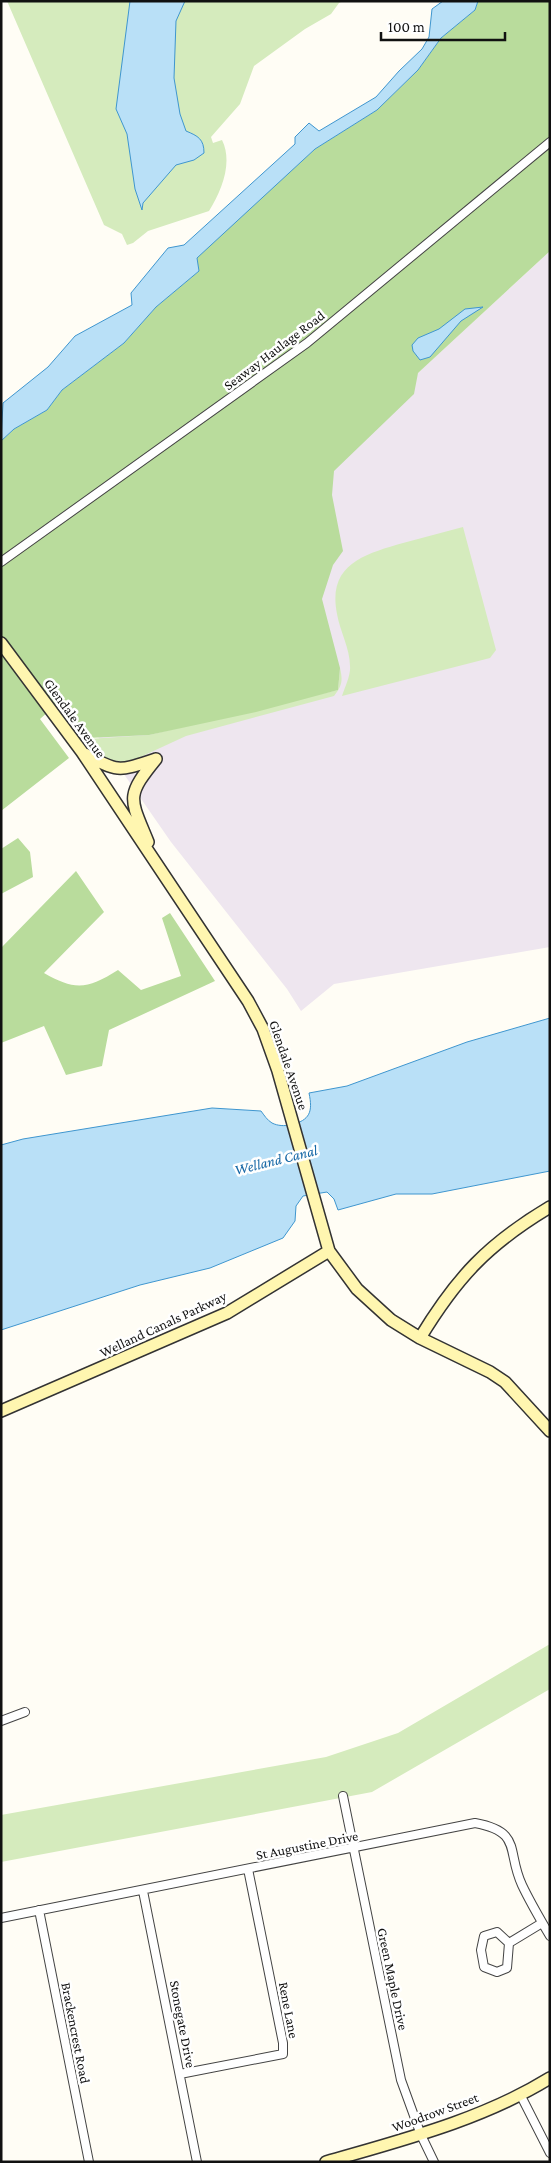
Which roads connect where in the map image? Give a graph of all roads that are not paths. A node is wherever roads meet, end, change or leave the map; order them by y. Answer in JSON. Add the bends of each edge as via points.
{"nodes":[{"id":1,"x":550,"y":142,"type":"edge"},
{"id":2,"x":1,"y":562,"type":"edge"},
{"id":3,"x":1,"y":643,"type":"edge"},
{"id":4,"x":82,"y":752,"type":"junction"},
{"id":5,"x":157,"y":864,"type":"junction"},
{"id":6,"x":550,"y":1206,"type":"edge"},
{"id":7,"x":329,"y":1251,"type":"junction"},
{"id":8,"x":420,"y":1338,"type":"junction"},
{"id":9,"x":1,"y":1411,"type":"edge"},
{"id":10,"x":550,"y":1431,"type":"edge"},
{"id":11,"x":25,"y":1712,"type":"dead end"},
{"id":12,"x":1,"y":1721,"type":"edge"},
{"id":13,"x":343,"y":1796,"type":"dead end"},
{"id":14,"x":353,"y":1849,"type":"junction"},
{"id":15,"x":248,"y":1869,"type":"junction"},
{"id":16,"x":143,"y":1891,"type":"junction"},
{"id":17,"x":39,"y":1910,"type":"junction"},
{"id":18,"x":1,"y":1918,"type":"edge"},
{"id":19,"x":542,"y":1923,"type":"junction"},
{"id":20,"x":550,"y":1936,"type":"edge"},
{"id":21,"x":509,"y":1943,"type":"junction"},
{"id":22,"x":180,"y":2074,"type":"junction"},
{"id":23,"x":550,"y":2078,"type":"edge"},
{"id":24,"x":521,"y":2096,"type":"junction"},
{"id":25,"x":422,"y":2135,"type":"junction"},
{"id":26,"x":550,"y":2154,"type":"edge"},
{"id":27,"x":89,"y":2162,"type":"edge"},
{"id":28,"x":197,"y":2162,"type":"edge"},
{"id":29,"x":326,"y":2162,"type":"edge"},
{"id":30,"x":434,"y":2162,"type":"edge"}],
"edges":[{"from":1,"to":2,"type":"street","name":"Seaway Haulage Road","via":[[307,343]]},
{"from":3,"to":4,"type":"main road","name":"Glendale Avenue"},
{"from":4,"to":5,"type":"main road","name":"Glendale Avenue"},
{"from":4,"to":5,"type":"main road","via":[[109,768],[122,769],[156,759],[134,788],[133,797]]},
{"from":5,"to":7,"type":"main road","name":"Glendale Avenue","via":[[264,1029]]},
{"from":6,"to":8,"type":"main road","via":[[496,1242],[456,1283]]},
{"from":7,"to":8,"type":"main road","name":"Glendale Avenue","via":[[372,1305]]},
{"from":7,"to":9,"type":"main road","name":"Welland Canals Parkway","via":[[227,1313]]},
{"from":8,"to":10,"type":"main road","name":"Glendale Avenue","via":[[505,1382]]},
{"from":11,"to":12,"type":"street"},
{"from":13,"to":14,"type":"street","name":"Green Maple Drive"},
{"from":14,"to":15,"type":"street","name":"St Augustine Drive"},
{"from":14,"to":19,"type":"street","name":"St Augustine Drive","via":[[475,1823],[495,1827],[510,1842],[521,1882]]},
{"from":14,"to":25,"type":"street","name":"Green Maple Drive","via":[[401,2080]]},
{"from":15,"to":16,"type":"street","name":"St Augustine Drive"},
{"from":15,"to":22,"type":"street","name":"Rene Lane","via":[[283,2054]]},
{"from":16,"to":17,"type":"street","name":"St Augustine Drive"},
{"from":16,"to":22,"type":"street","name":"Stonegate Drive"},
{"from":17,"to":18,"type":"street","name":"St Augustine Drive"},
{"from":17,"to":27,"type":"street","name":"Brackencrest Road"},
{"from":19,"to":20,"type":"street","name":"St Augustine Drive"},
{"from":19,"to":21,"type":"street"},
{"from":21,"to":21,"type":"street","via":[[497,1932],[484,1936],[480,1950],[484,1967],[497,1972],[507,1968]]},
{"from":22,"to":28,"type":"street","name":"Stonegate Drive"},
{"from":23,"to":24,"type":"main road","name":"Woodrow Street"},
{"from":24,"to":25,"type":"main road","name":"Woodrow Street"},
{"from":24,"to":26,"type":"street"},
{"from":25,"to":29,"type":"main road","name":"Woodrow Street"},
{"from":25,"to":30,"type":"street","name":"Green Maple Drive"}]}
